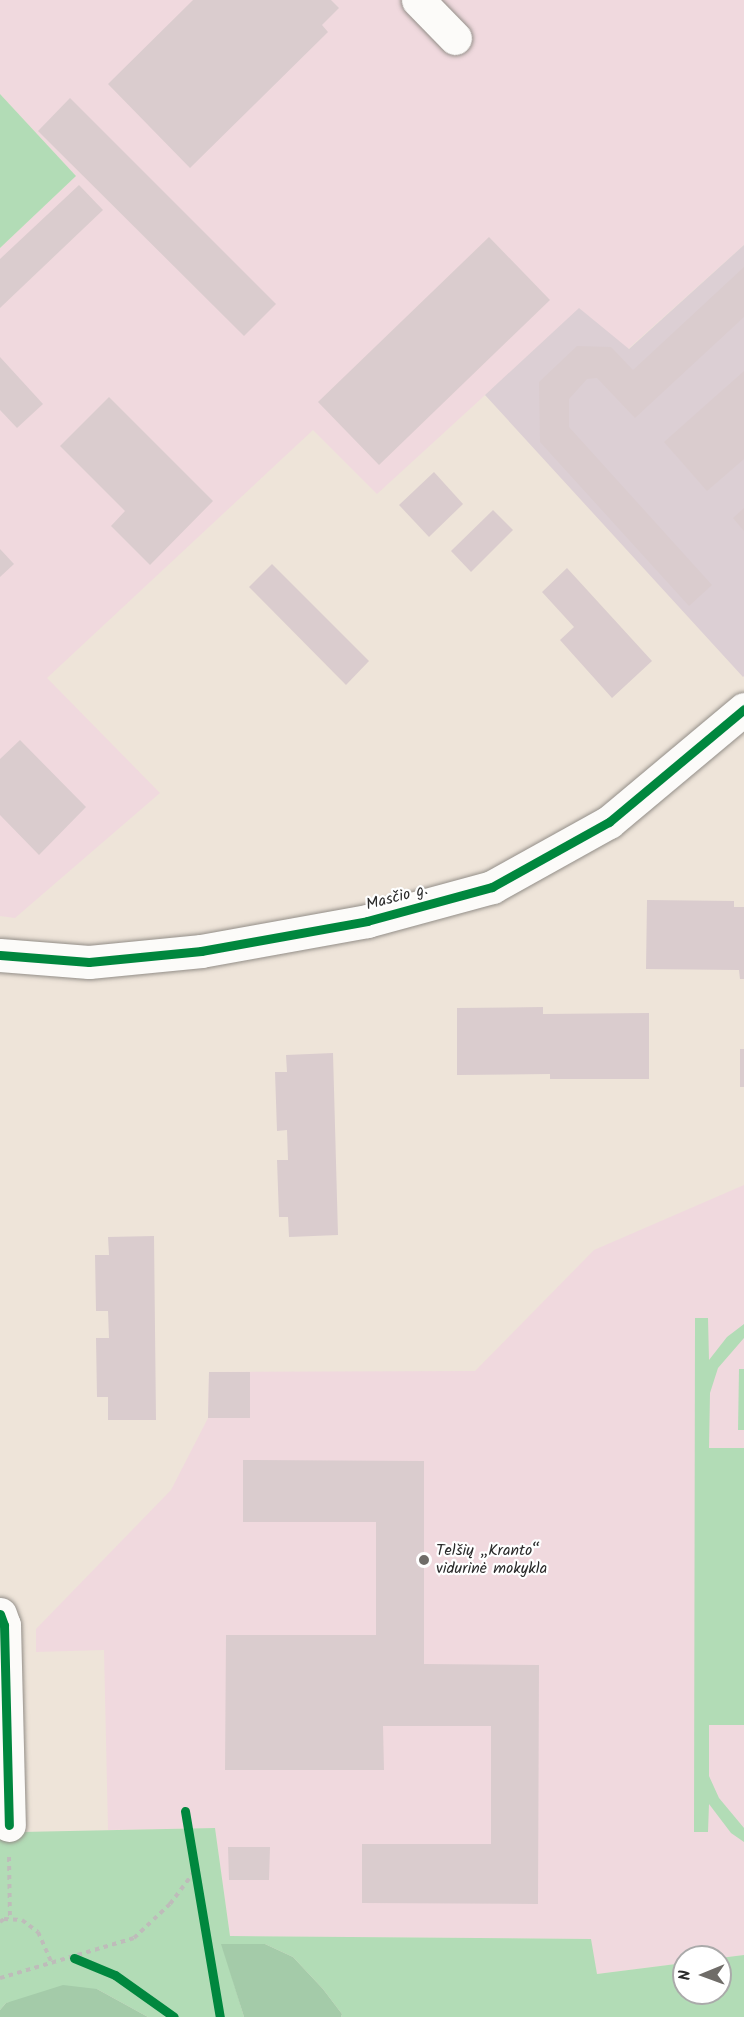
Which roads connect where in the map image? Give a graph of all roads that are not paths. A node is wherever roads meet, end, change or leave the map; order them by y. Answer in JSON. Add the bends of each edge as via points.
{"nodes":[{"id":1,"x":418,"y":0,"type":"edge"},
{"id":2,"x":455,"y":38,"type":"dead end"},
{"id":3,"x":744,"y":709,"type":"edge"},
{"id":4,"x":0,"y":955,"type":"edge"},
{"id":5,"x":0,"y":1614,"type":"edge"},
{"id":6,"x":9,"y":1825,"type":"road end"}],
"edges":[{"from":1,"to":2,"type":"street"},
{"from":3,"to":4,"type":"street","name":"Masčio g.","via":[[609,822],[492,887],[367,921],[201,951],[89,962]]},
{"from":5,"to":6,"type":"street","via":[[4,1625]]}]}
